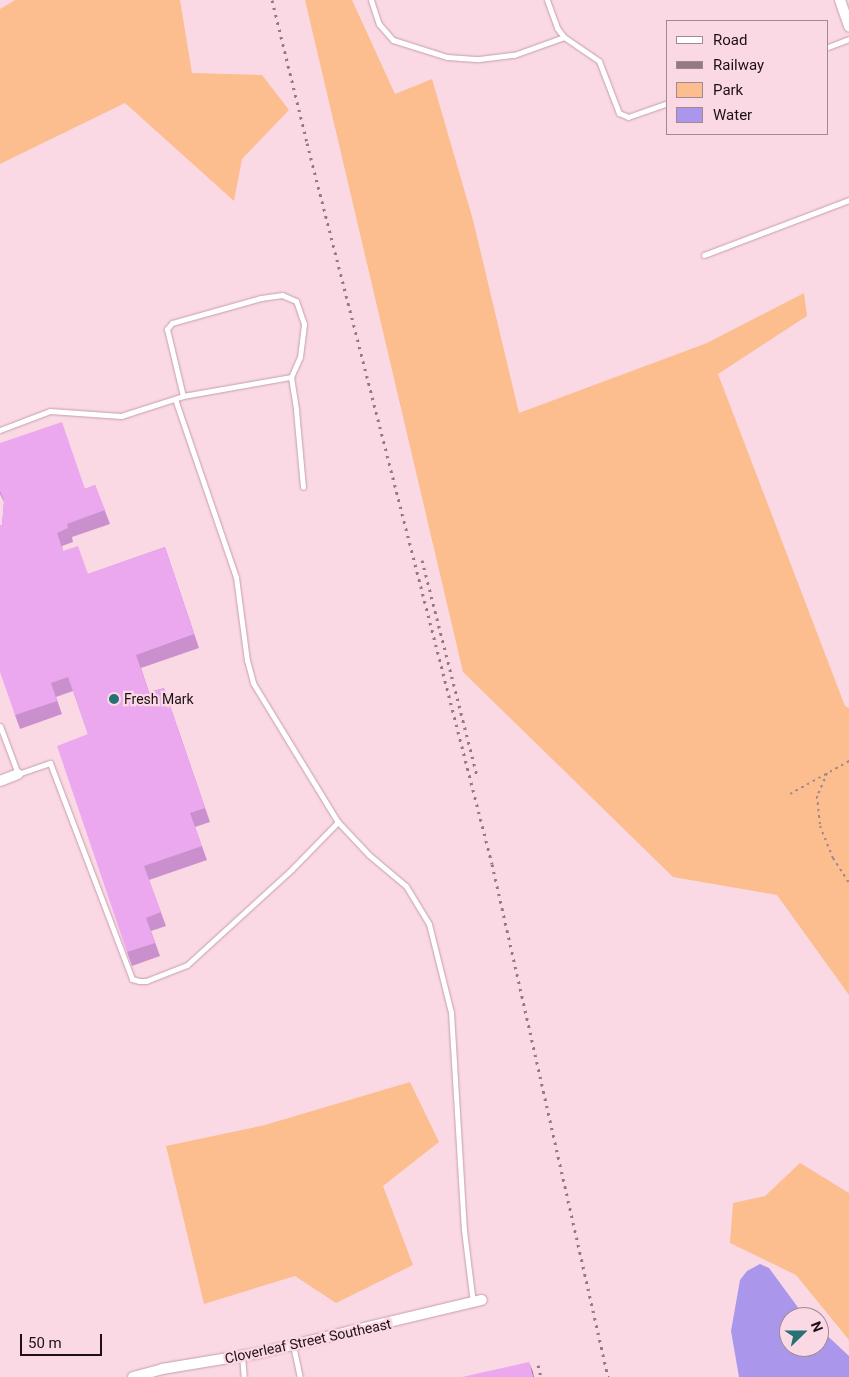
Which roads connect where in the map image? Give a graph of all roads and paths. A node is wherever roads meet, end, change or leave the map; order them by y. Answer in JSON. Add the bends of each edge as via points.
{"nodes":[{"id":1,"x":371,"y":0,"type":"edge"},
{"id":2,"x":547,"y":0,"type":"edge"},
{"id":3,"x":840,"y":0,"type":"edge"},
{"id":4,"x":849,"y":26,"type":"edge"},
{"id":5,"x":564,"y":37,"type":"junction"},
{"id":6,"x":849,"y":39,"type":"edge"},
{"id":7,"x":829,"y":47,"type":"edge"},
{"id":8,"x":666,"y":104,"type":"edge"},
{"id":9,"x":849,"y":200,"type":"edge"},
{"id":10,"x":704,"y":255,"type":"dead end"},
{"id":11,"x":291,"y":377,"type":"junction"},
{"id":12,"x":183,"y":396,"type":"junction"},
{"id":13,"x":175,"y":399,"type":"junction"},
{"id":14,"x":0,"y":430,"type":"edge"},
{"id":15,"x":303,"y":487,"type":"dead end"},
{"id":16,"x":0,"y":726,"type":"edge"},
{"id":17,"x":849,"y":761,"type":"edge"},
{"id":18,"x":828,"y":773,"type":"junction"},
{"id":19,"x":18,"y":774,"type":"junction"},
{"id":20,"x":0,"y":781,"type":"edge"},
{"id":21,"x":790,"y":794,"type":"dead end"},
{"id":22,"x":338,"y":822,"type":"junction"},
{"id":23,"x":849,"y":883,"type":"edge"},
{"id":24,"x":478,"y":1302,"type":"joint"},
{"id":25,"x":293,"y":1345,"type":"junction"},
{"id":26,"x":242,"y":1356,"type":"junction"},
{"id":27,"x":133,"y":1377,"type":"edge"},
{"id":28,"x":244,"y":1377,"type":"edge"},
{"id":29,"x":300,"y":1377,"type":"edge"}],
"edges":[{"from":1,"to":5,"type":"lane","via":[[379,24],[393,40],[447,57],[479,59],[514,55]]},
{"from":2,"to":5,"type":"lane"},
{"from":3,"to":4,"type":"street"},
{"from":5,"to":8,"type":"lane","via":[[600,61],[619,113],[628,117]]},
{"from":6,"to":7,"type":"lane"},
{"from":9,"to":10,"type":"lane"},
{"from":11,"to":12,"type":"lane"},
{"from":11,"to":12,"type":"lane","via":[[300,357],[304,324],[296,301],[282,296],[261,298],[172,323],[168,327]]},
{"from":11,"to":15,"type":"lane"},
{"from":12,"to":13,"type":"lane"},
{"from":13,"to":14,"type":"lane","via":[[121,416],[50,411]]},
{"from":13,"to":22,"type":"lane","via":[[236,577],[246,660],[253,683]]},
{"from":16,"to":19,"type":"lane"},
{"from":17,"to":18,"type":"path"},
{"from":18,"to":21,"type":"path"},
{"from":18,"to":23,"type":"path","via":[[818,796],[820,826],[832,858]]},
{"from":19,"to":20,"type":"street"},
{"from":19,"to":22,"type":"lane","via":[[50,763],[132,979],[139,982],[187,965]]},
{"from":22,"to":24,"type":"lane","via":[[369,855],[406,886],[428,924],[441,968],[451,1012],[464,1230]]},
{"from":24,"to":25,"type":"street","name":"Cloverleaf Street Southeast"},
{"from":25,"to":26,"type":"street","name":"Cloverleaf Street Southeast"},
{"from":25,"to":29,"type":"lane"},
{"from":26,"to":27,"type":"street","name":"Cloverleaf Street Southeast"},
{"from":26,"to":28,"type":"lane"}]}
